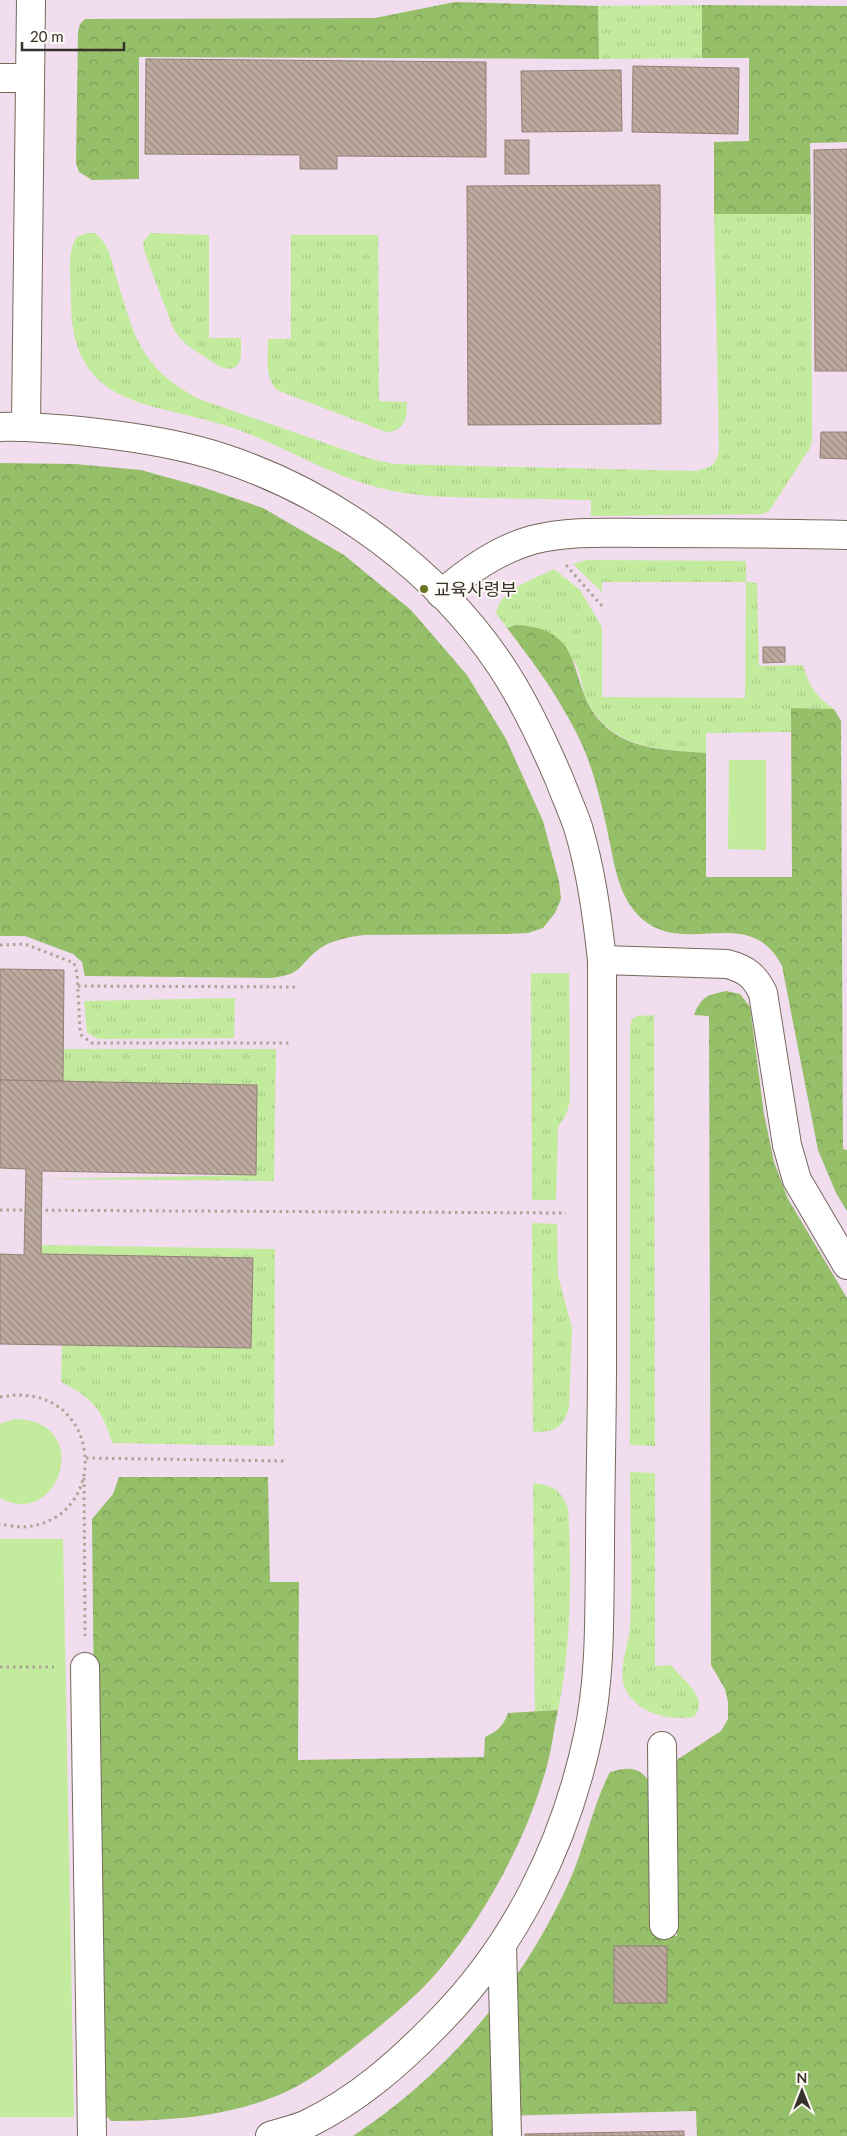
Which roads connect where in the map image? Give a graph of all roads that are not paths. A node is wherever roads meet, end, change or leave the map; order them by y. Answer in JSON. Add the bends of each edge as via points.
{"nodes":[{"id":1,"x":31,"y":0,"type":"edge"},
{"id":2,"x":0,"y":78,"type":"edge"},
{"id":3,"x":30,"y":78,"type":"junction"},
{"id":4,"x":13,"y":427,"type":"edge"},
{"id":5,"x":847,"y":535,"type":"edge"},
{"id":6,"x":441,"y":594,"type":"junction"},
{"id":7,"x":602,"y":960,"type":"junction"},
{"id":8,"x":847,"y":1264,"type":"edge"},
{"id":9,"x":85,"y":1667,"type":"road end"},
{"id":10,"x":662,"y":1746,"type":"dead end"},
{"id":11,"x":664,"y":1925,"type":"dead end"},
{"id":12,"x":502,"y":1945,"type":"junction"},
{"id":13,"x":92,"y":2136,"type":"edge"},
{"id":14,"x":270,"y":2136,"type":"edge"},
{"id":15,"x":507,"y":2136,"type":"edge"}],
"edges":[{"from":1,"to":3,"type":"street"},
{"from":2,"to":3,"type":"street"},
{"from":3,"to":4,"type":"street"},
{"from":4,"to":6,"type":"street","via":[[142,437],[225,458],[288,484],[342,514],[393,550]]},
{"from":5,"to":6,"type":"street","via":[[570,532],[531,540],[496,554]]},
{"from":6,"to":7,"type":"street","via":[[500,665],[525,704],[550,758],[578,827],[595,902]]},
{"from":7,"to":8,"type":"street","via":[[727,964],[744,968],[755,978],[763,992],[787,1145],[797,1180]]},
{"from":7,"to":12,"type":"street","via":[[599,1660],[588,1734],[575,1791],[554,1847],[524,1910]]},
{"from":9,"to":13,"type":"street"},
{"from":10,"to":11,"type":"street"},
{"from":12,"to":14,"type":"street","via":[[488,1968],[453,2008],[400,2060],[349,2100],[306,2124]]},
{"from":12,"to":15,"type":"street"}]}
